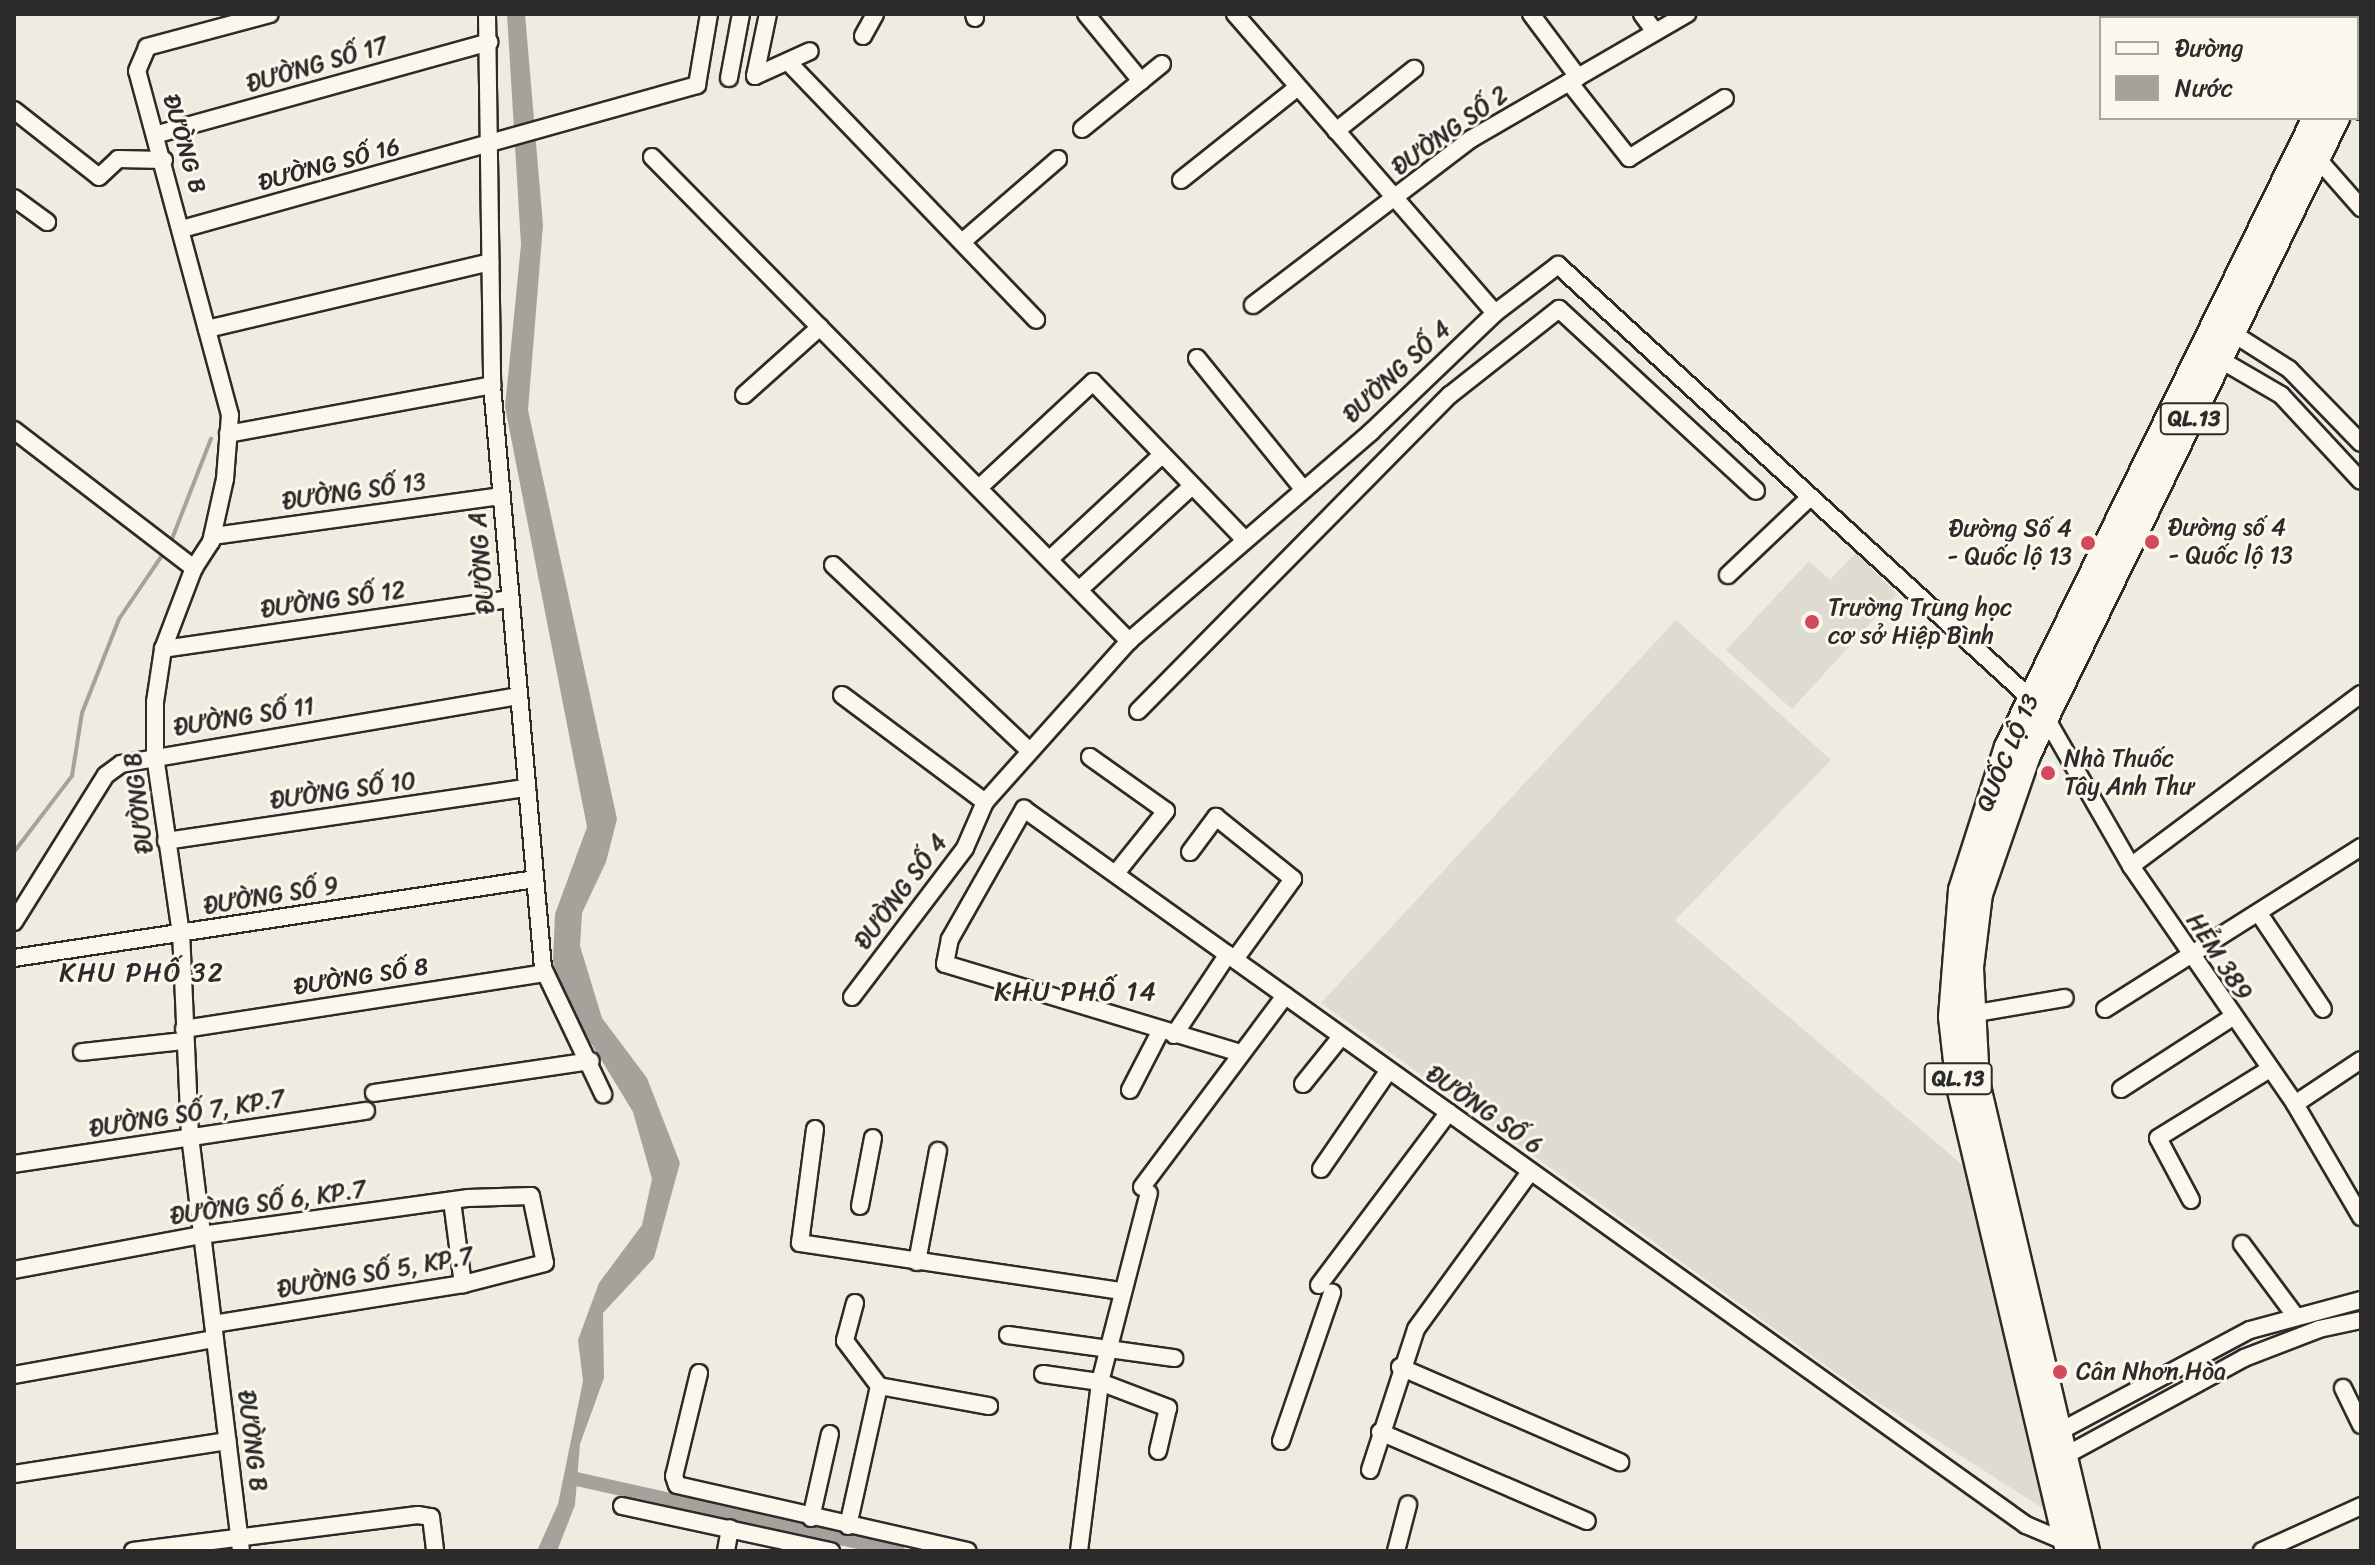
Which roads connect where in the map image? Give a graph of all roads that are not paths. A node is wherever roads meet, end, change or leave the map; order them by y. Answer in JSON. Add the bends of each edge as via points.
{"nodes":[{"id":1,"x":270,"y":14,"type":"edge"},
{"id":2,"x":487,"y":14,"type":"edge"},
{"id":3,"x":709,"y":14,"type":"edge"},
{"id":4,"x":741,"y":14,"type":"edge"},
{"id":5,"x":768,"y":14,"type":"edge"},
{"id":6,"x":875,"y":14,"type":"edge"},
{"id":7,"x":1086,"y":14,"type":"edge"},
{"id":8,"x":1235,"y":14,"type":"edge"},
{"id":9,"x":1531,"y":14,"type":"edge"},
{"id":10,"x":1642,"y":14,"type":"edge"},
{"id":11,"x":1687,"y":14,"type":"edge"},
{"id":12,"x":1655,"y":32,"type":"junction"},
{"id":13,"x":863,"y":36,"type":"dead end"},
{"id":14,"x":489,"y":42,"type":"junction"},
{"id":15,"x":810,"y":51,"type":"dead end"},
{"id":16,"x":790,"y":64,"type":"junction"},
{"id":17,"x":1162,"y":64,"type":"dead end"},
{"id":18,"x":1414,"y":69,"type":"dead end"},
{"id":19,"x":729,"y":78,"type":"dead end"},
{"id":20,"x":1573,"y":80,"type":"junction"},
{"id":21,"x":1141,"y":81,"type":"junction"},
{"id":22,"x":1298,"y":87,"type":"junction"},
{"id":23,"x":1725,"y":98,"type":"dead end"},
{"id":24,"x":14,"y":110,"type":"edge"},
{"id":25,"x":2314,"y":120,"type":"edge"},
{"id":26,"x":2336,"y":120,"type":"edge"},
{"id":27,"x":1082,"y":129,"type":"dead end"},
{"id":28,"x":1336,"y":131,"type":"junction"},
{"id":29,"x":158,"y":134,"type":"junction"},
{"id":30,"x":488,"y":147,"type":"junction"},
{"id":31,"x":652,"y":157,"type":"dead end"},
{"id":32,"x":2317,"y":158,"type":"junction"},
{"id":33,"x":1058,"y":159,"type":"dead end"},
{"id":34,"x":164,"y":160,"type":"junction"},
{"id":35,"x":1181,"y":180,"type":"dead end"},
{"id":36,"x":14,"y":198,"type":"edge"},
{"id":37,"x":1395,"y":198,"type":"junction"},
{"id":38,"x":2361,"y":208,"type":"edge"},
{"id":39,"x":47,"y":222,"type":"dead end"},
{"id":40,"x":182,"y":229,"type":"junction"},
{"id":41,"x":962,"y":242,"type":"junction"},
{"id":42,"x":490,"y":262,"type":"junction"},
{"id":43,"x":1253,"y":305,"type":"dead end"},
{"id":44,"x":1495,"y":313,"type":"junction"},
{"id":45,"x":1036,"y":320,"type":"dead end"},
{"id":46,"x":820,"y":327,"type":"junction"},
{"id":47,"x":2225,"y":328,"type":"junction"},
{"id":48,"x":207,"y":329,"type":"junction"},
{"id":49,"x":2212,"y":355,"type":"junction"},
{"id":50,"x":1197,"y":358,"type":"dead end"},
{"id":51,"x":1659,"y":359,"type":"junction"},
{"id":52,"x":1638,"y":376,"type":"junction"},
{"id":53,"x":492,"y":385,"type":"junction"},
{"id":54,"x":744,"y":395,"type":"dead end"},
{"id":55,"x":14,"y":430,"type":"edge"},
{"id":56,"x":228,"y":434,"type":"junction"},
{"id":57,"x":2361,"y":443,"type":"edge"},
{"id":58,"x":1162,"y":455,"type":"junction"},
{"id":59,"x":2361,"y":481,"type":"edge"},
{"id":60,"x":981,"y":486,"type":"junction"},
{"id":61,"x":1192,"y":486,"type":"junction"},
{"id":62,"x":1303,"y":489,"type":"junction"},
{"id":63,"x":1756,"y":491,"type":"dead end"},
{"id":64,"x":501,"y":496,"type":"junction"},
{"id":65,"x":1808,"y":499,"type":"junction"},
{"id":66,"x":213,"y":536,"type":"junction"},
{"id":67,"x":1243,"y":538,"type":"junction"},
{"id":68,"x":1051,"y":558,"type":"junction"},
{"id":69,"x":833,"y":565,"type":"dead end"},
{"id":70,"x":194,"y":568,"type":"junction"},
{"id":71,"x":1728,"y":575,"type":"dead end"},
{"id":72,"x":1080,"y":589,"type":"junction"},
{"id":73,"x":509,"y":599,"type":"junction"},
{"id":74,"x":1129,"y":641,"type":"junction"},
{"id":75,"x":163,"y":649,"type":"junction"},
{"id":76,"x":2361,"y":694,"type":"edge"},
{"id":77,"x":842,"y":695,"type":"dead end"},
{"id":78,"x":517,"y":696,"type":"junction"},
{"id":79,"x":2039,"y":708,"type":"junction"},
{"id":80,"x":1138,"y":711,"type":"dead end"},
{"id":81,"x":1030,"y":751,"type":"junction"},
{"id":82,"x":155,"y":756,"type":"junction"},
{"id":83,"x":1090,"y":757,"type":"dead end"},
{"id":84,"x":527,"y":788,"type":"junction"},
{"id":85,"x":985,"y":802,"type":"junction"},
{"id":86,"x":166,"y":841,"type":"junction"},
{"id":87,"x":2361,"y":847,"type":"edge"},
{"id":88,"x":1190,"y":852,"type":"dead end"},
{"id":89,"x":2131,"y":866,"type":"junction"},
{"id":90,"x":1117,"y":872,"type":"junction"},
{"id":91,"x":535,"y":879,"type":"junction"},
{"id":92,"x":2260,"y":915,"type":"junction"},
{"id":93,"x":14,"y":922,"type":"edge"},
{"id":94,"x":181,"y":934,"type":"junction"},
{"id":95,"x":1232,"y":956,"type":"junction"},
{"id":96,"x":2190,"y":957,"type":"junction"},
{"id":97,"x":14,"y":958,"type":"edge"},
{"id":98,"x":545,"y":973,"type":"junction"},
{"id":99,"x":1285,"y":996,"type":"junction"},
{"id":100,"x":852,"y":997,"type":"dead end"},
{"id":101,"x":2065,"y":998,"type":"dead end"},
{"id":102,"x":2105,"y":1009,"type":"dead end"},
{"id":103,"x":2323,"y":1009,"type":"dead end"},
{"id":104,"x":1971,"y":1014,"type":"junction"},
{"id":105,"x":2231,"y":1018,"type":"junction"},
{"id":106,"x":1168,"y":1033,"type":"junction"},
{"id":107,"x":184,"y":1035,"type":"junction"},
{"id":108,"x":1340,"y":1038,"type":"junction"},
{"id":109,"x":82,"y":1052,"type":"dead end"},
{"id":110,"x":1237,"y":1052,"type":"junction"},
{"id":111,"x":2361,"y":1060,"type":"edge"},
{"id":112,"x":591,"y":1061,"type":"junction"},
{"id":113,"x":2268,"y":1070,"type":"junction"},
{"id":114,"x":1387,"y":1073,"type":"junction"},
{"id":115,"x":1303,"y":1084,"type":"dead end"},
{"id":116,"x":2121,"y":1089,"type":"dead end"},
{"id":117,"x":1130,"y":1090,"type":"dead end"},
{"id":118,"x":374,"y":1093,"type":"dead end"},
{"id":119,"x":603,"y":1094,"type":"dead end"},
{"id":120,"x":2295,"y":1104,"type":"junction"},
{"id":121,"x":366,"y":1111,"type":"dead end"},
{"id":122,"x":1449,"y":1112,"type":"junction"},
{"id":123,"x":815,"y":1129,"type":"dead end"},
{"id":124,"x":190,"y":1137,"type":"junction"},
{"id":125,"x":873,"y":1138,"type":"dead end"},
{"id":126,"x":938,"y":1151,"type":"dead end"},
{"id":127,"x":14,"y":1164,"type":"edge"},
{"id":128,"x":1321,"y":1169,"type":"dead end"},
{"id":129,"x":1530,"y":1172,"type":"junction"},
{"id":130,"x":2191,"y":1200,"type":"dead end"},
{"id":131,"x":452,"y":1201,"type":"junction"},
{"id":132,"x":860,"y":1206,"type":"dead end"},
{"id":133,"x":2361,"y":1217,"type":"edge"},
{"id":134,"x":201,"y":1235,"type":"junction"},
{"id":135,"x":2242,"y":1244,"type":"dead end"},
{"id":136,"x":917,"y":1262,"type":"junction"},
{"id":137,"x":545,"y":1263,"type":"joint"},
{"id":138,"x":14,"y":1270,"type":"edge"},
{"id":139,"x":463,"y":1284,"type":"junction"},
{"id":140,"x":1120,"y":1291,"type":"junction"},
{"id":141,"x":2361,"y":1300,"type":"edge"},
{"id":142,"x":855,"y":1303,"type":"dead end"},
{"id":143,"x":2294,"y":1314,"type":"junction"},
{"id":144,"x":2361,"y":1320,"type":"edge"},
{"id":145,"x":214,"y":1332,"type":"junction"},
{"id":146,"x":1008,"y":1335,"type":"dead end"},
{"id":147,"x":1108,"y":1347,"type":"junction"},
{"id":148,"x":1174,"y":1358,"type":"dead end"},
{"id":149,"x":1400,"y":1367,"type":"junction"},
{"id":150,"x":699,"y":1373,"type":"dead end"},
{"id":151,"x":1043,"y":1374,"type":"dead end"},
{"id":152,"x":14,"y":1375,"type":"edge"},
{"id":153,"x":1100,"y":1382,"type":"junction"},
{"id":154,"x":879,"y":1386,"type":"junction"},
{"id":155,"x":2343,"y":1388,"type":"dead end"},
{"id":156,"x":989,"y":1406,"type":"dead end"},
{"id":157,"x":2361,"y":1425,"type":"edge"},
{"id":158,"x":1380,"y":1432,"type":"junction"},
{"id":159,"x":830,"y":1434,"type":"dead end"},
{"id":160,"x":2050,"y":1436,"type":"junction"},
{"id":161,"x":227,"y":1441,"type":"junction"},
{"id":162,"x":1281,"y":1441,"type":"dead end"},
{"id":163,"x":1158,"y":1451,"type":"dead end"},
{"id":164,"x":2056,"y":1460,"type":"junction"},
{"id":165,"x":1620,"y":1462,"type":"dead end"},
{"id":166,"x":1370,"y":1470,"type":"dead end"},
{"id":167,"x":14,"y":1474,"type":"edge"},
{"id":168,"x":1408,"y":1505,"type":"dead end"},
{"id":169,"x":622,"y":1506,"type":"dead end"},
{"id":170,"x":2361,"y":1506,"type":"edge"},
{"id":171,"x":811,"y":1518,"type":"junction"},
{"id":172,"x":1587,"y":1521,"type":"dead end"},
{"id":173,"x":848,"y":1526,"type":"junction"},
{"id":174,"x":730,"y":1528,"type":"junction"},
{"id":175,"x":240,"y":1544,"type":"edge"},
{"id":176,"x":2074,"y":1548,"type":"edge"},
{"id":177,"x":810,"y":1549,"type":"edge"},
{"id":178,"x":133,"y":1551,"type":"edge"},
{"id":179,"x":435,"y":1551,"type":"edge"},
{"id":180,"x":726,"y":1551,"type":"edge"},
{"id":181,"x":831,"y":1551,"type":"edge"},
{"id":182,"x":968,"y":1551,"type":"edge"},
{"id":183,"x":1079,"y":1551,"type":"edge"},
{"id":184,"x":1396,"y":1551,"type":"edge"},
{"id":185,"x":2262,"y":1551,"type":"edge"}],
"edges":[{"from":1,"to":29,"type":"street","name":"ĐƯỜNG B","via":[[147,47],[137,71]]},
{"from":2,"to":14,"type":"street","name":"ĐƯỜNG A"},
{"from":3,"to":30,"type":"street","name":"ĐƯỜNG SỐ 16","via":[[697,85]]},
{"from":4,"to":19,"type":"street"},
{"from":5,"to":16,"type":"street","via":[[755,76]]},
{"from":6,"to":13,"type":"street"},
{"from":7,"to":21,"type":"street"},
{"from":8,"to":22,"type":"street"},
{"from":9,"to":20,"type":"street"},
{"from":10,"to":12,"type":"street"},
{"from":11,"to":12,"type":"street","name":"ĐƯỜNG SỐ 2"},
{"from":12,"to":20,"type":"street","name":"ĐƯỜNG SỐ 2"},
{"from":14,"to":29,"type":"street","name":"ĐƯỜNG SỐ 17"},
{"from":14,"to":30,"type":"street","name":"ĐƯỜNG A"},
{"from":15,"to":16,"type":"street"},
{"from":16,"to":41,"type":"street"},
{"from":17,"to":21,"type":"street"},
{"from":18,"to":28,"type":"street"},
{"from":20,"to":23,"type":"street","via":[[1629,158]]},
{"from":20,"to":37,"type":"street","name":"ĐƯỜNG SỐ 2","via":[[1471,139]]},
{"from":21,"to":27,"type":"street"},
{"from":22,"to":28,"type":"street"},
{"from":22,"to":35,"type":"street"},
{"from":24,"to":34,"type":"street","via":[[99,177],[118,159]]},
{"from":25,"to":47,"type":"highway","name":"QUỐC LỘ 13","number":"QL.13"},
{"from":26,"to":32,"type":"highway","name":"QUỐC LỘ 13","number":"QL.13"},
{"from":28,"to":37,"type":"street"},
{"from":29,"to":34,"type":"street","name":"ĐƯỜNG B"},
{"from":30,"to":40,"type":"street","name":"ĐƯỜNG SỐ 16"},
{"from":30,"to":42,"type":"street","name":"ĐƯỜNG A"},
{"from":31,"to":46,"type":"street"},
{"from":32,"to":38,"type":"street"},
{"from":32,"to":47,"type":"highway","name":"QUỐC LỘ 13","number":"QL.13"},
{"from":33,"to":41,"type":"street"},
{"from":34,"to":40,"type":"street","name":"ĐƯỜNG B"},
{"from":36,"to":39,"type":"street"},
{"from":37,"to":43,"type":"street","name":"ĐƯỜNG SỐ 2"},
{"from":37,"to":44,"type":"street"},
{"from":40,"to":48,"type":"street","name":"ĐƯỜNG B"},
{"from":41,"to":45,"type":"street"},
{"from":42,"to":48,"type":"street"},
{"from":42,"to":53,"type":"street","name":"ĐƯỜNG A"},
{"from":44,"to":51,"type":"street","name":"ĐƯỜNG SỐ 4","via":[[1558,265]]},
{"from":44,"to":62,"type":"street","name":"ĐƯỜNG SỐ 4"},
{"from":46,"to":54,"type":"street"},
{"from":46,"to":60,"type":"street"},
{"from":47,"to":49,"type":"highway","name":"QUỐC LỘ 13","number":"QL.13"},
{"from":47,"to":57,"type":"street","via":[[2289,369]]},
{"from":48,"to":56,"type":"street","name":"ĐƯỜNG B"},
{"from":49,"to":59,"type":"street","via":[[2281,395]]},
{"from":49,"to":79,"type":"highway","name":"QUỐC LỘ 13","number":"QL.13"},
{"from":50,"to":62,"type":"street"},
{"from":51,"to":52,"type":"street"},
{"from":51,"to":65,"type":"street","name":"ĐƯỜNG SỐ 4"},
{"from":52,"to":63,"type":"street"},
{"from":52,"to":80,"type":"street","via":[[1559,309],[1450,395]]},
{"from":53,"to":56,"type":"street"},
{"from":53,"to":64,"type":"street","name":"ĐƯỜNG A"},
{"from":55,"to":70,"type":"street"},
{"from":56,"to":66,"type":"street","name":"ĐƯỜNG B"},
{"from":58,"to":60,"type":"street","via":[[1093,382]]},
{"from":58,"to":61,"type":"street"},
{"from":58,"to":68,"type":"street"},
{"from":60,"to":68,"type":"street"},
{"from":61,"to":67,"type":"street"},
{"from":61,"to":72,"type":"street"},
{"from":62,"to":67,"type":"street","name":"ĐƯỜNG SỐ 4"},
{"from":64,"to":66,"type":"street","name":"ĐƯỜNG SỐ 13"},
{"from":64,"to":73,"type":"street","name":"ĐƯỜNG A"},
{"from":65,"to":71,"type":"street"},
{"from":65,"to":79,"type":"street","name":"ĐƯỜNG SỐ 4"},
{"from":66,"to":70,"type":"street","name":"ĐƯỜNG B"},
{"from":67,"to":74,"type":"street","name":"ĐƯỜNG SỐ 4"},
{"from":68,"to":72,"type":"street"},
{"from":69,"to":81,"type":"street"},
{"from":70,"to":75,"type":"street","name":"ĐƯỜNG B"},
{"from":72,"to":74,"type":"street"},
{"from":73,"to":75,"type":"street","name":"ĐƯỜNG SỐ 12"},
{"from":73,"to":78,"type":"street","name":"ĐƯỜNG A"},
{"from":74,"to":81,"type":"street","name":"ĐƯỜNG SỐ 4"},
{"from":75,"to":82,"type":"street","name":"ĐƯỜNG B"},
{"from":76,"to":89,"type":"street"},
{"from":77,"to":85,"type":"street"},
{"from":78,"to":82,"type":"street","name":"ĐƯỜNG SỐ 11"},
{"from":78,"to":84,"type":"street","name":"ĐƯỜNG A"},
{"from":79,"to":89,"type":"street","name":"HẺM 389"},
{"from":79,"to":104,"type":"highway","name":"QUỐC LỘ 13","number":"QL.13","via":[[1990,853],[1974,929]]},
{"from":79,"to":160,"type":"highway","name":"QUỐC LỘ 13","number":"QL.13","via":[[1971,845],[1952,957],[1951,1017],[1969,1136]]},
{"from":81,"to":85,"type":"street","name":"ĐƯỜNG SỐ 4"},
{"from":82,"to":86,"type":"street","name":"ĐƯỜNG B"},
{"from":82,"to":93,"type":"street","name":"ĐƯỜNG SỐ 11","via":[[121,764],[106,775]]},
{"from":83,"to":90,"type":"street","via":[[1166,811]]},
{"from":84,"to":86,"type":"street","name":"ĐƯỜNG SỐ 10"},
{"from":84,"to":91,"type":"street","name":"ĐƯỜNG A"},
{"from":85,"to":100,"type":"street","name":"ĐƯỜNG SỐ 4","via":[[965,848]]},
{"from":86,"to":94,"type":"street","name":"ĐƯỜNG B"},
{"from":87,"to":92,"type":"street"},
{"from":88,"to":95,"type":"street","via":[[1216,817],[1293,879]]},
{"from":89,"to":96,"type":"street","name":"HẺM 389"},
{"from":90,"to":95,"type":"street","name":"ĐƯỜNG SỐ 6"},
{"from":90,"to":106,"type":"street","name":"ĐƯỜNG SỐ 6","via":[[1024,809],[950,939],[945,964]]},
{"from":91,"to":94,"type":"street","name":"ĐƯỜNG SỐ 9"},
{"from":91,"to":98,"type":"street","name":"ĐƯỜNG A"},
{"from":92,"to":96,"type":"street"},
{"from":92,"to":103,"type":"street"},
{"from":94,"to":97,"type":"street","name":"ĐƯỜNG SỐ 9"},
{"from":94,"to":107,"type":"street","name":"ĐƯỜNG B"},
{"from":95,"to":99,"type":"street","name":"ĐƯỜNG SỐ 6"},
{"from":95,"to":106,"type":"street"},
{"from":96,"to":102,"type":"street"},
{"from":96,"to":105,"type":"street","name":"HẺM 389"},
{"from":98,"to":107,"type":"street","name":"ĐƯỜNG SỐ 8"},
{"from":98,"to":112,"type":"street","name":"ĐƯỜNG A"},
{"from":99,"to":108,"type":"street","name":"ĐƯỜNG SỐ 6"},
{"from":99,"to":110,"type":"street"},
{"from":101,"to":104,"type":"street"},
{"from":104,"to":160,"type":"highway","name":"QUỐC LỘ 13","number":"QL.13","via":[[1987,1131]]},
{"from":105,"to":113,"type":"street","name":"HẺM 389"},
{"from":105,"to":116,"type":"street"},
{"from":106,"to":110,"type":"street"},
{"from":106,"to":117,"type":"street"},
{"from":107,"to":109,"type":"street","name":"ĐƯỜNG SỐ 8"},
{"from":107,"to":124,"type":"street","name":"ĐƯỜNG B"},
{"from":108,"to":114,"type":"street","name":"ĐƯỜNG SỐ 6"},
{"from":108,"to":115,"type":"street"},
{"from":110,"to":140,"type":"street","via":[[1146,1190]]},
{"from":111,"to":120,"type":"street"},
{"from":112,"to":118,"type":"street"},
{"from":112,"to":119,"type":"street","name":"ĐƯỜNG A"},
{"from":113,"to":120,"type":"street","name":"HẺM 389"},
{"from":113,"to":130,"type":"street","via":[[2158,1138]]},
{"from":114,"to":122,"type":"street","name":"ĐƯỜNG SỐ 6"},
{"from":114,"to":128,"type":"street"},
{"from":120,"to":133,"type":"street","name":"HẺM 389"},
{"from":121,"to":124,"type":"street","name":"ĐƯỜNG SỐ 7, KP.7"},
{"from":122,"to":129,"type":"street","name":"ĐƯỜNG SỐ 6"},
{"from":122,"to":162,"type":"street","via":[[1326,1289]]},
{"from":123,"to":136,"type":"street","via":[[796,1240]]},
{"from":124,"to":127,"type":"street","name":"ĐƯỜNG SỐ 7, KP.7"},
{"from":124,"to":134,"type":"street","name":"ĐƯỜNG B"},
{"from":125,"to":132,"type":"street"},
{"from":126,"to":136,"type":"street"},
{"from":129,"to":149,"type":"street","via":[[1416,1329]]},
{"from":129,"to":176,"type":"street","name":"ĐƯỜNG SỐ 6","via":[[2026,1525]]},
{"from":131,"to":134,"type":"street","name":"ĐƯỜNG SỐ 6, KP.7"},
{"from":131,"to":137,"type":"street","name":"ĐƯỜNG SỐ 6, KP.7","via":[[531,1196]]},
{"from":131,"to":139,"type":"street"},
{"from":134,"to":138,"type":"street","name":"ĐƯỜNG SỐ 6, KP.7"},
{"from":134,"to":145,"type":"street","name":"ĐƯỜNG B"},
{"from":135,"to":143,"type":"street"},
{"from":136,"to":140,"type":"street"},
{"from":137,"to":139,"type":"street","name":"ĐƯỜNG SỐ 5, KP.7"},
{"from":139,"to":145,"type":"street","name":"ĐƯỜNG SỐ 5, KP.7"},
{"from":140,"to":147,"type":"street"},
{"from":141,"to":143,"type":"street"},
{"from":142,"to":154,"type":"street","via":[[845,1341]]},
{"from":143,"to":160,"type":"street","via":[[2224,1343]]},
{"from":144,"to":164,"type":"street","via":[[2306,1333],[2244,1358]]},
{"from":145,"to":152,"type":"street","name":"ĐƯỜNG SỐ 5, KP.7"},
{"from":145,"to":161,"type":"street","name":"ĐƯỜNG B"},
{"from":146,"to":147,"type":"street"},
{"from":147,"to":148,"type":"street"},
{"from":147,"to":153,"type":"street"},
{"from":149,"to":158,"type":"street"},
{"from":149,"to":165,"type":"street"},
{"from":150,"to":171,"type":"street","via":[[674,1482]]},
{"from":151,"to":153,"type":"street"},
{"from":153,"to":163,"type":"street","via":[[1168,1408]]},
{"from":153,"to":183,"type":"street"},
{"from":154,"to":156,"type":"street"},
{"from":154,"to":173,"type":"street"},
{"from":155,"to":157,"type":"street"},
{"from":158,"to":166,"type":"street"},
{"from":158,"to":172,"type":"street"},
{"from":159,"to":171,"type":"street"},
{"from":160,"to":164,"type":"highway","name":"QUỐC LỘ 13","number":"QL.13"},
{"from":161,"to":167,"type":"street"},
{"from":161,"to":175,"type":"street","name":"ĐƯỜNG B"},
{"from":164,"to":176,"type":"highway","name":"QUỐC LỘ 13","number":"QL.13"},
{"from":168,"to":184,"type":"street"},
{"from":169,"to":174,"type":"street"},
{"from":170,"to":185,"type":"street"},
{"from":171,"to":173,"type":"street"},
{"from":173,"to":182,"type":"street"},
{"from":174,"to":177,"type":"street"},
{"from":174,"to":180,"type":"street"},
{"from":175,"to":178,"type":"street"},
{"from":175,"to":179,"type":"street","via":[[418,1515],[431,1517]]},
{"from":177,"to":181,"type":"street"}]}
